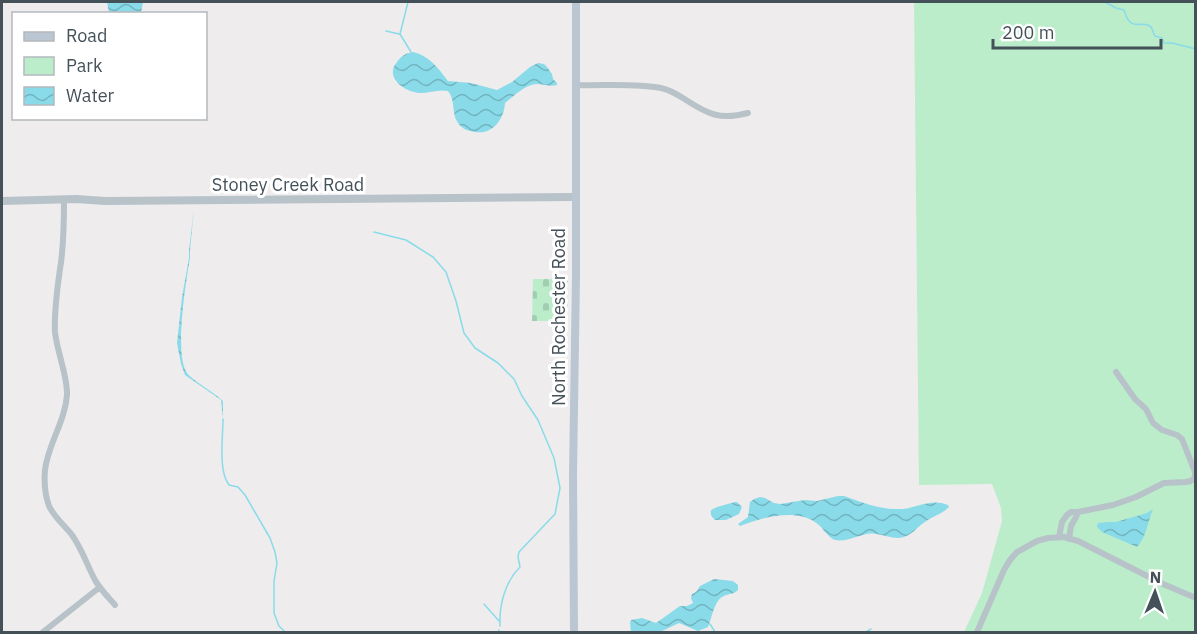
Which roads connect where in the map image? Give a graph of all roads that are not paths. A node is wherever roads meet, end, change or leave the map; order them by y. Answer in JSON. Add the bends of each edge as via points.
{"nodes":[{"id":1,"x":576,"y":2,"type":"edge"},
{"id":2,"x":576,"y":85,"type":"junction"},
{"id":3,"x":748,"y":113,"type":"dead end"},
{"id":4,"x":575,"y":197,"type":"junction"},
{"id":5,"x":64,"y":200,"type":"junction"},
{"id":6,"x":2,"y":201,"type":"edge"},
{"id":7,"x":1116,"y":372,"type":"dead end"},
{"id":8,"x":1078,"y":512,"type":"junction"},
{"id":9,"x":1059,"y":537,"type":"junction"},
{"id":10,"x":1069,"y":539,"type":"junction"},
{"id":11,"x":100,"y":587,"type":"junction"},
{"id":12,"x":1196,"y":598,"type":"edge"},
{"id":13,"x":115,"y":605,"type":"dead end"},
{"id":14,"x":43,"y":633,"type":"edge"},
{"id":15,"x":574,"y":633,"type":"edge"},
{"id":16,"x":977,"y":633,"type":"edge"}],
"edges":[{"from":1,"to":2,"type":"main road","name":"North Rochester Road"},
{"from":2,"to":3,"type":"street","via":[[661,88],[718,116]]},
{"from":2,"to":4,"type":"main road","name":"North Rochester Road"},
{"from":4,"to":5,"type":"street","name":"Stoney Creek Road"},
{"from":4,"to":15,"type":"main road","name":"North Rochester Road"},
{"from":5,"to":6,"type":"street","name":"Stoney Creek Road"},
{"from":5,"to":11,"type":"street","via":[[55,332],[66,395],[48,454],[46,497]]},
{"from":7,"to":8,"type":"street","via":[[1153,423],[1182,439],[1195,477],[1186,482],[1164,483],[1119,503]]},
{"from":8,"to":9,"type":"street","via":[[1067,514]]},
{"from":8,"to":10,"type":"street"},
{"from":9,"to":10,"type":"street"},
{"from":9,"to":16,"type":"street","via":[[1037,541],[1010,560]]},
{"from":10,"to":12,"type":"street"},
{"from":11,"to":13,"type":"street"},
{"from":11,"to":14,"type":"street"}]}
